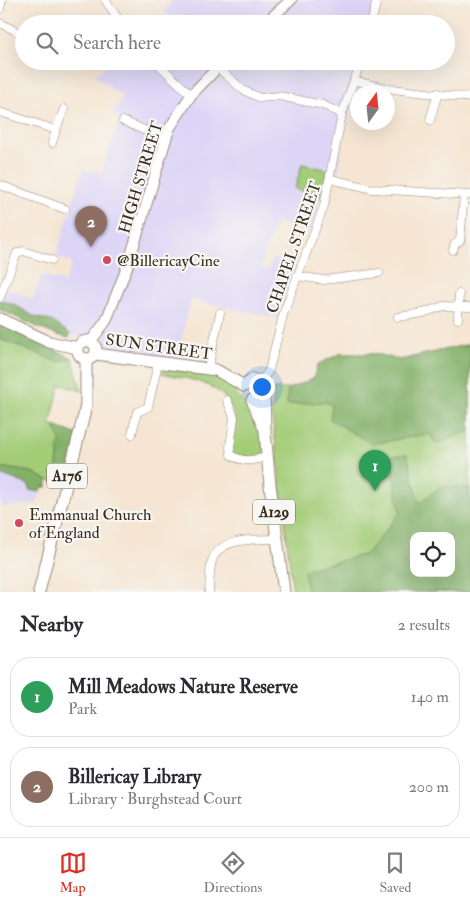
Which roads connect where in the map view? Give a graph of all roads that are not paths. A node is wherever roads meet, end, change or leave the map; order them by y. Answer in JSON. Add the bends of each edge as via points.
{"nodes":[{"id":1,"x":2,"y":0,"type":"edge"},
{"id":2,"x":105,"y":0,"type":"edge"},
{"id":3,"x":291,"y":0,"type":"edge"},
{"id":4,"x":377,"y":0,"type":"edge"},
{"id":5,"x":0,"y":9,"type":"edge"},
{"id":6,"x":116,"y":15,"type":"edge"},
{"id":7,"x":274,"y":15,"type":"edge"},
{"id":8,"x":373,"y":15,"type":"edge"},
{"id":9,"x":0,"y":23,"type":"edge"},
{"id":10,"x":15,"y":30,"type":"edge"},
{"id":11,"x":165,"y":70,"type":"edge"},
{"id":12,"x":215,"y":70,"type":"edge"},
{"id":13,"x":226,"y":70,"type":"edge"},
{"id":14,"x":358,"y":70,"type":"edge"},
{"id":15,"x":354,"y":80,"type":"junction"},
{"id":16,"x":438,"y":93,"type":"junction"},
{"id":17,"x":191,"y":95,"type":"junction"},
{"id":18,"x":470,"y":98,"type":"edge"},
{"id":19,"x":64,"y":109,"type":"dead end"},
{"id":20,"x":0,"y":112,"type":"edge"},
{"id":21,"x":342,"y":114,"type":"junction"},
{"id":22,"x":430,"y":120,"type":"dead end"},
{"id":23,"x":123,"y":121,"type":"dead end"},
{"id":24,"x":56,"y":130,"type":"junction"},
{"id":25,"x":165,"y":139,"type":"junction"},
{"id":26,"x":52,"y":143,"type":"dead end"},
{"id":27,"x":331,"y":179,"type":"junction"},
{"id":28,"x":0,"y":184,"type":"edge"},
{"id":29,"x":467,"y":195,"type":"edge"},
{"id":30,"x":65,"y":209,"type":"dead end"},
{"id":31,"x":453,"y":250,"type":"dead end"},
{"id":32,"x":52,"y":260,"type":"dead end"},
{"id":33,"x":379,"y":273,"type":"dead end"},
{"id":34,"x":296,"y":276,"type":"junction"},
{"id":35,"x":459,"y":294,"type":"dead end"},
{"id":36,"x":0,"y":297,"type":"edge"},
{"id":37,"x":459,"y":307,"type":"junction"},
{"id":38,"x":470,"y":307,"type":"edge"},
{"id":39,"x":220,"y":313,"type":"dead end"},
{"id":40,"x":398,"y":316,"type":"dead end"},
{"id":41,"x":0,"y":319,"type":"edge"},
{"id":42,"x":458,"y":319,"type":"dead end"},
{"id":43,"x":91,"y":341,"type":"junction"},
{"id":44,"x":78,"y":348,"type":"junction"},
{"id":45,"x":91,"y":356,"type":"junction"},
{"id":46,"x":158,"y":363,"type":"junction"},
{"id":47,"x":208,"y":369,"type":"junction"},
{"id":48,"x":244,"y":386,"type":"junction"},
{"id":49,"x":263,"y":388,"type":"junction"},
{"id":50,"x":227,"y":400,"type":"dead end"},
{"id":51,"x":252,"y":400,"type":"junction"},
{"id":52,"x":265,"y":432,"type":"junction"},
{"id":53,"x":132,"y":434,"type":"dead end"},
{"id":54,"x":268,"y":457,"type":"junction"},
{"id":55,"x":278,"y":539,"type":"junction"},
{"id":56,"x":39,"y":592,"type":"edge"},
{"id":57,"x":209,"y":592,"type":"edge"},
{"id":58,"x":284,"y":592,"type":"edge"}],
"edges":[{"from":1,"to":5,"type":"street"},
{"from":2,"to":6,"type":"street"},
{"from":3,"to":7,"type":"main road"},
{"from":4,"to":8,"type":"street"},
{"from":9,"to":10,"type":"street"},
{"from":11,"to":17,"type":"street"},
{"from":12,"to":17,"type":"main road","name":"HIGH STREET"},
{"from":13,"to":21,"type":"street","via":[[243,90],[257,96],[279,96],[323,105]]},
{"from":14,"to":15,"type":"street","name":"CHAPEL STREET"},
{"from":15,"to":16,"type":"street","via":[[392,90]]},
{"from":15,"to":21,"type":"street","name":"CHAPEL STREET"},
{"from":16,"to":18,"type":"street"},
{"from":16,"to":22,"type":"street"},
{"from":17,"to":25,"type":"main road","name":"HIGH STREET"},
{"from":19,"to":24,"type":"street"},
{"from":20,"to":24,"type":"street"},
{"from":21,"to":27,"type":"street","name":"CHAPEL STREET"},
{"from":23,"to":25,"type":"street"},
{"from":24,"to":26,"type":"street"},
{"from":25,"to":43,"type":"main road","name":"HIGH STREET","via":[[129,262],[106,321]]},
{"from":27,"to":29,"type":"street","via":[[373,189]]},
{"from":27,"to":34,"type":"street","name":"CHAPEL STREET"},
{"from":28,"to":30,"type":"street"},
{"from":29,"to":31,"type":"street","via":[[460,241],[454,244]]},
{"from":32,"to":36,"type":"street","via":[[23,251],[17,254]]},
{"from":33,"to":34,"type":"street","via":[[324,280]]},
{"from":34,"to":49,"type":"street","name":"CHAPEL STREET"},
{"from":35,"to":37,"type":"street"},
{"from":37,"to":38,"type":"street"},
{"from":37,"to":40,"type":"street","via":[[443,306]]},
{"from":37,"to":42,"type":"street"},
{"from":39,"to":47,"type":"street"},
{"from":41,"to":44,"type":"main road","via":[[49,342]]},
{"from":43,"to":44,"type":"main road","via":[[83,341]]},
{"from":43,"to":45,"type":"main road","via":[[96,346]]},
{"from":44,"to":45,"type":"main road","via":[[80,356]]},
{"from":45,"to":46,"type":"main road","name":"SUN STREET","number":"A129"},
{"from":45,"to":56,"type":"main road","number":"A176","via":[[86,404]]},
{"from":46,"to":47,"type":"main road","name":"SUN STREET","number":"A129"},
{"from":46,"to":53,"type":"street","via":[[148,407],[137,412]]},
{"from":47,"to":48,"type":"main road","name":"SUN STREET","number":"A129","via":[[224,373]]},
{"from":48,"to":49,"type":"main road","via":[[253,380]]},
{"from":48,"to":51,"type":"main road","number":"A129","via":[[244,395]]},
{"from":49,"to":51,"type":"main road","via":[[258,400]]},
{"from":49,"to":52,"type":"main road","number":"A129"},
{"from":50,"to":54,"type":"street","via":[[234,417],[231,455],[238,460]]},
{"from":51,"to":52,"type":"main road","number":"A129"},
{"from":52,"to":54,"type":"main road","number":"A129"},
{"from":54,"to":55,"type":"main road","number":"A129"},
{"from":55,"to":57,"type":"street","via":[[223,546],[212,558]]},
{"from":55,"to":58,"type":"main road","number":"A129"}]}
